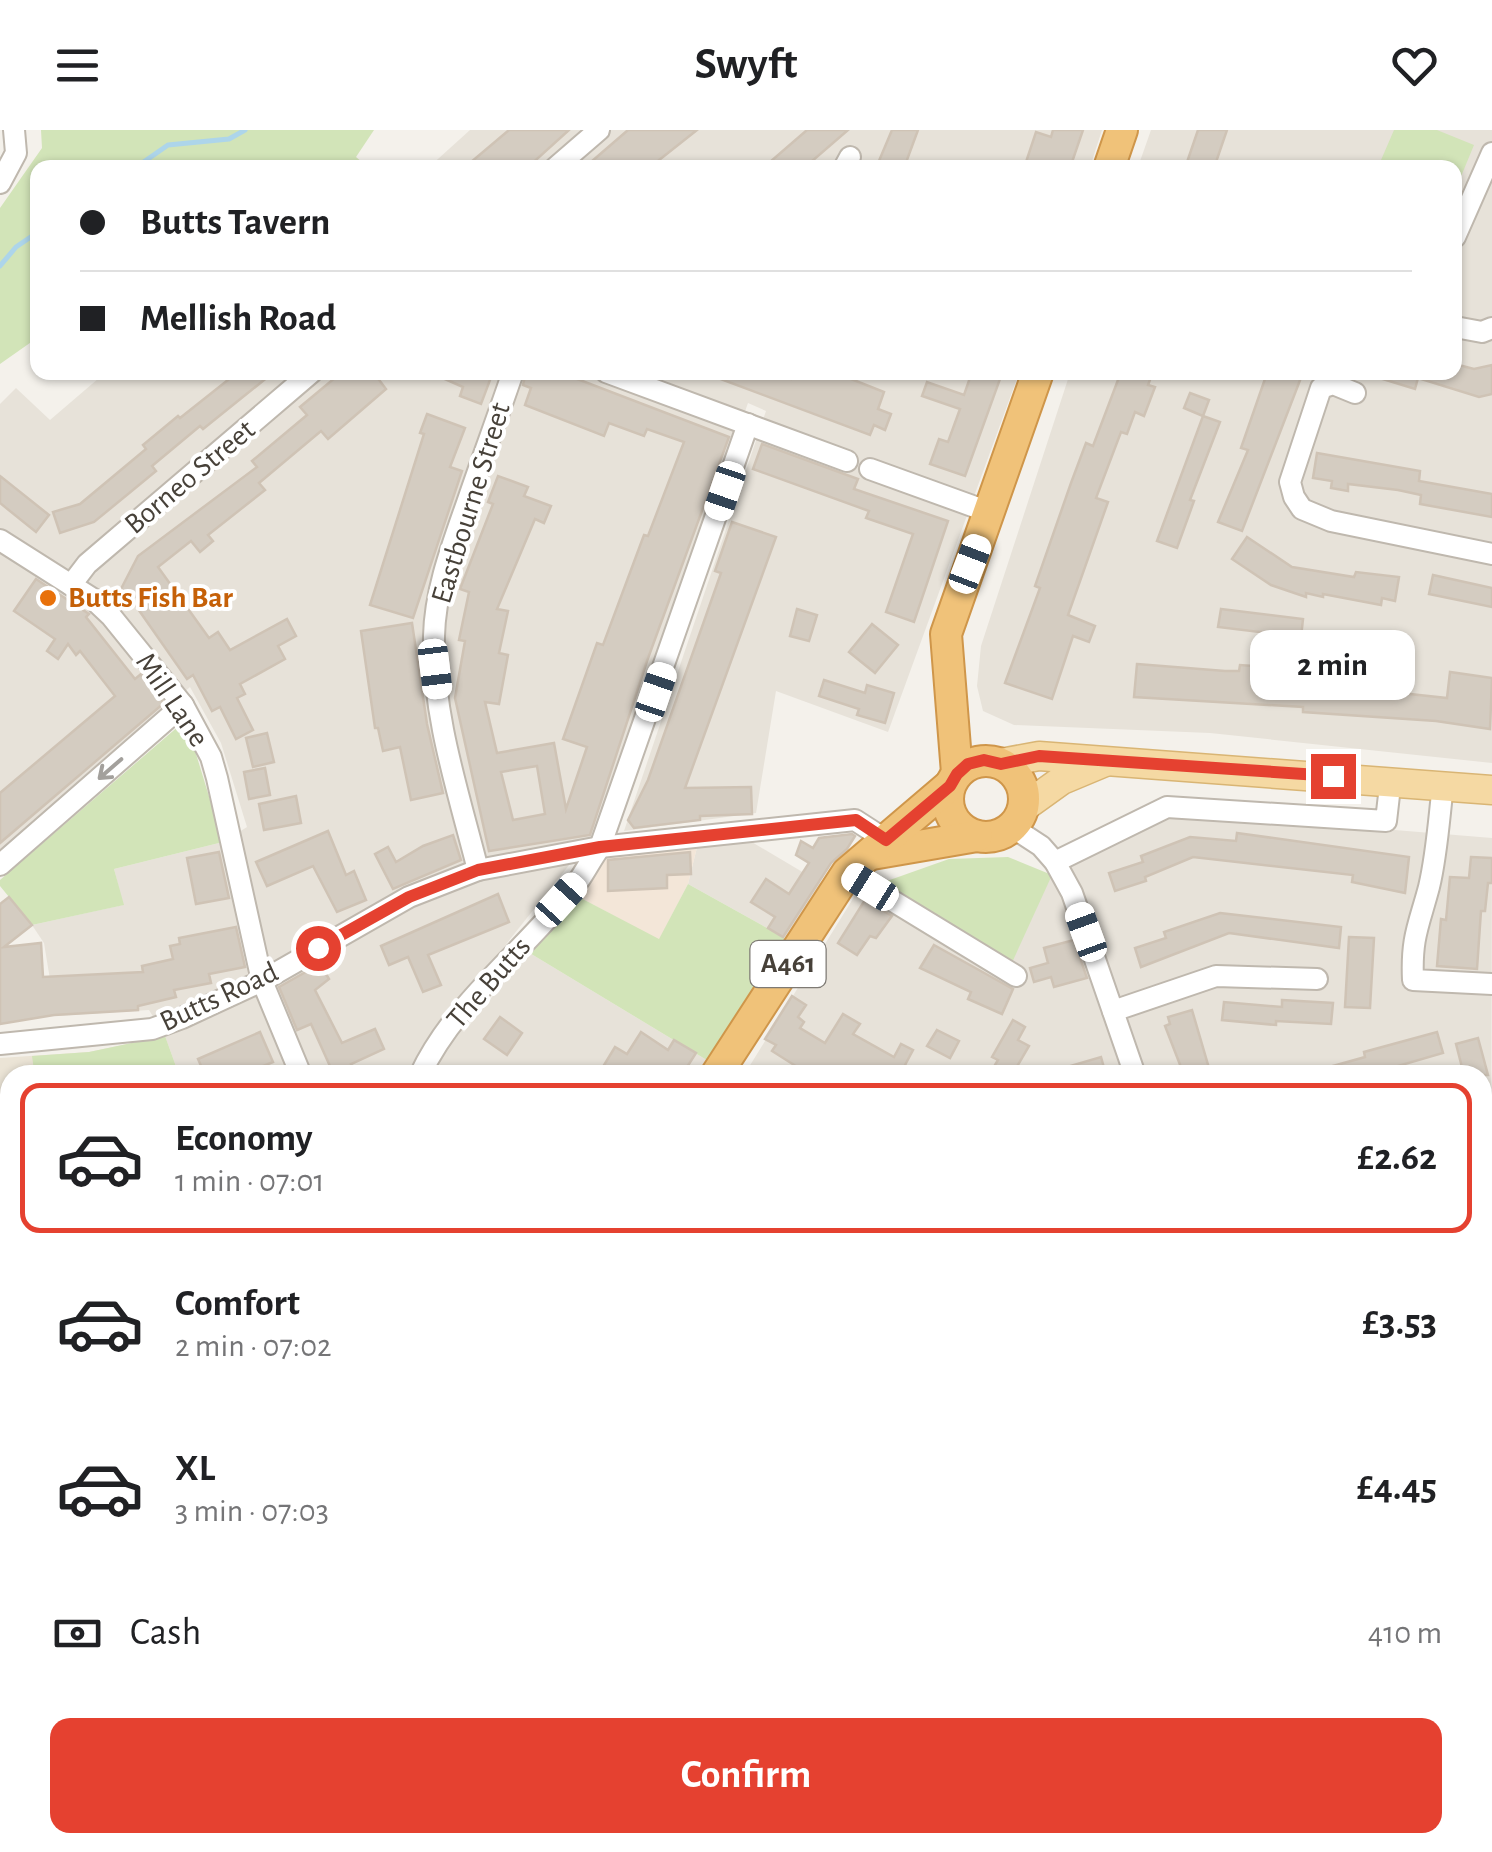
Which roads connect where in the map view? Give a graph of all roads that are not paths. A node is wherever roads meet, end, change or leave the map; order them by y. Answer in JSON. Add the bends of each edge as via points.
{"nodes":[{"id":1,"x":14,"y":130,"type":"edge"},
{"id":2,"x":599,"y":130,"type":"edge"},
{"id":3,"x":1122,"y":130,"type":"edge"},
{"id":4,"x":1492,"y":153,"type":"edge"},
{"id":5,"x":564,"y":160,"type":"edge"},
{"id":6,"x":1112,"y":160,"type":"edge"},
{"id":7,"x":0,"y":183,"type":"edge"},
{"id":8,"x":1462,"y":221,"type":"edge"},
{"id":9,"x":1462,"y":328,"type":"edge"},
{"id":10,"x":1492,"y":328,"type":"edge"},
{"id":11,"x":303,"y":380,"type":"edge"},
{"id":12,"x":510,"y":380,"type":"edge"},
{"id":13,"x":628,"y":380,"type":"edge"},
{"id":14,"x":1029,"y":380,"type":"edge"},
{"id":15,"x":1355,"y":393,"type":"dead end"},
{"id":16,"x":748,"y":424,"type":"junction"},
{"id":17,"x":847,"y":461,"type":"dead end"},
{"id":18,"x":870,"y":468,"type":"dead end"},
{"id":19,"x":990,"y":512,"type":"junction"},
{"id":20,"x":0,"y":540,"type":"edge"},
{"id":21,"x":1492,"y":554,"type":"edge"},
{"id":22,"x":72,"y":585,"type":"junction"},
{"id":23,"x":183,"y":705,"type":"junction"},
{"id":24,"x":1111,"y":760,"type":"junction"},
{"id":25,"x":973,"y":771,"type":"junction"},
{"id":26,"x":1443,"y":785,"type":"junction"},
{"id":27,"x":1492,"y":790,"type":"edge"},
{"id":28,"x":1389,"y":796,"type":"dead end"},
{"id":29,"x":1017,"y":818,"type":"junction"},
{"id":30,"x":977,"y":836,"type":"junction"},
{"id":31,"x":600,"y":847,"type":"junction"},
{"id":32,"x":866,"y":856,"type":"junction"},
{"id":33,"x":1056,"y":862,"type":"junction"},
{"id":34,"x":0,"y":865,"type":"edge"},
{"id":35,"x":478,"y":870,"type":"junction"},
{"id":36,"x":1016,"y":976,"type":"dead end"},
{"id":37,"x":1317,"y":979,"type":"dead end"},
{"id":38,"x":262,"y":981,"type":"junction"},
{"id":39,"x":1492,"y":984,"type":"edge"},
{"id":40,"x":1113,"y":1011,"type":"junction"},
{"id":41,"x":0,"y":1044,"type":"edge"},
{"id":42,"x":298,"y":1065,"type":"edge"},
{"id":43,"x":424,"y":1065,"type":"edge"},
{"id":44,"x":730,"y":1065,"type":"edge"},
{"id":45,"x":1132,"y":1065,"type":"edge"}],
"edges":[{"from":1,"to":7,"type":"street","via":[[16,153]]},
{"from":2,"to":5,"type":"street"},
{"from":3,"to":6,"type":"highway"},
{"from":4,"to":8,"type":"street"},
{"from":9,"to":10,"type":"street"},
{"from":11,"to":22,"type":"street","name":"Borneo Street","via":[[87,564]]},
{"from":12,"to":35,"type":"street","name":"Eastbourne Street","via":[[452,546],[434,634],[444,729]]},
{"from":13,"to":16,"type":"street"},
{"from":14,"to":19,"type":"highway"},
{"from":15,"to":21,"type":"street","via":[[1333,384],[1321,388],[1290,482],[1302,509]]},
{"from":16,"to":17,"type":"street"},
{"from":16,"to":31,"type":"street","name":"The Butts"},
{"from":18,"to":19,"type":"street"},
{"from":19,"to":25,"type":"highway","via":[[946,634],[951,718]]},
{"from":20,"to":22,"type":"street","name":"Mill Lane"},
{"from":22,"to":23,"type":"street","name":"Mill Lane","via":[[111,616]]},
{"from":23,"to":34,"type":"street","one_way":true},
{"from":23,"to":38,"type":"street","name":"Mill Lane","via":[[211,757]]},
{"from":24,"to":25,"type":"main road","via":[[1039,756]]},
{"from":24,"to":26,"type":"main road"},
{"from":24,"to":29,"type":"main road","via":[[1062,780]]},
{"from":25,"to":29,"type":"highway","via":[[1012,771],[1022,784]]},
{"from":25,"to":30,"type":"highway","via":[[948,804],[965,831]]},
{"from":25,"to":32,"type":"highway","number":"A461"},
{"from":26,"to":27,"type":"main road"},
{"from":26,"to":39,"type":"street","via":[[1429,887],[1417,919],[1413,980]]},
{"from":28,"to":33,"type":"street","via":[[1386,821],[1167,807]]},
{"from":29,"to":30,"type":"highway","via":[[994,836]]},
{"from":29,"to":33,"type":"street"},
{"from":30,"to":32,"type":"highway"},
{"from":31,"to":32,"type":"street","name":"Butts Road","via":[[856,820]]},
{"from":31,"to":35,"type":"street","name":"Butts Road"},
{"from":31,"to":43,"type":"street","name":"The Butts"},
{"from":32,"to":36,"type":"street","name":"Butts Road"},
{"from":32,"to":44,"type":"highway","number":"A461"},
{"from":33,"to":40,"type":"street"},
{"from":35,"to":38,"type":"street","name":"Butts Road","via":[[373,914]]},
{"from":37,"to":40,"type":"street","via":[[1216,976]]},
{"from":38,"to":41,"type":"street","name":"Butts Road","via":[[152,1029]]},
{"from":38,"to":42,"type":"street","name":"Mill Lane"},
{"from":40,"to":45,"type":"street"}]}
